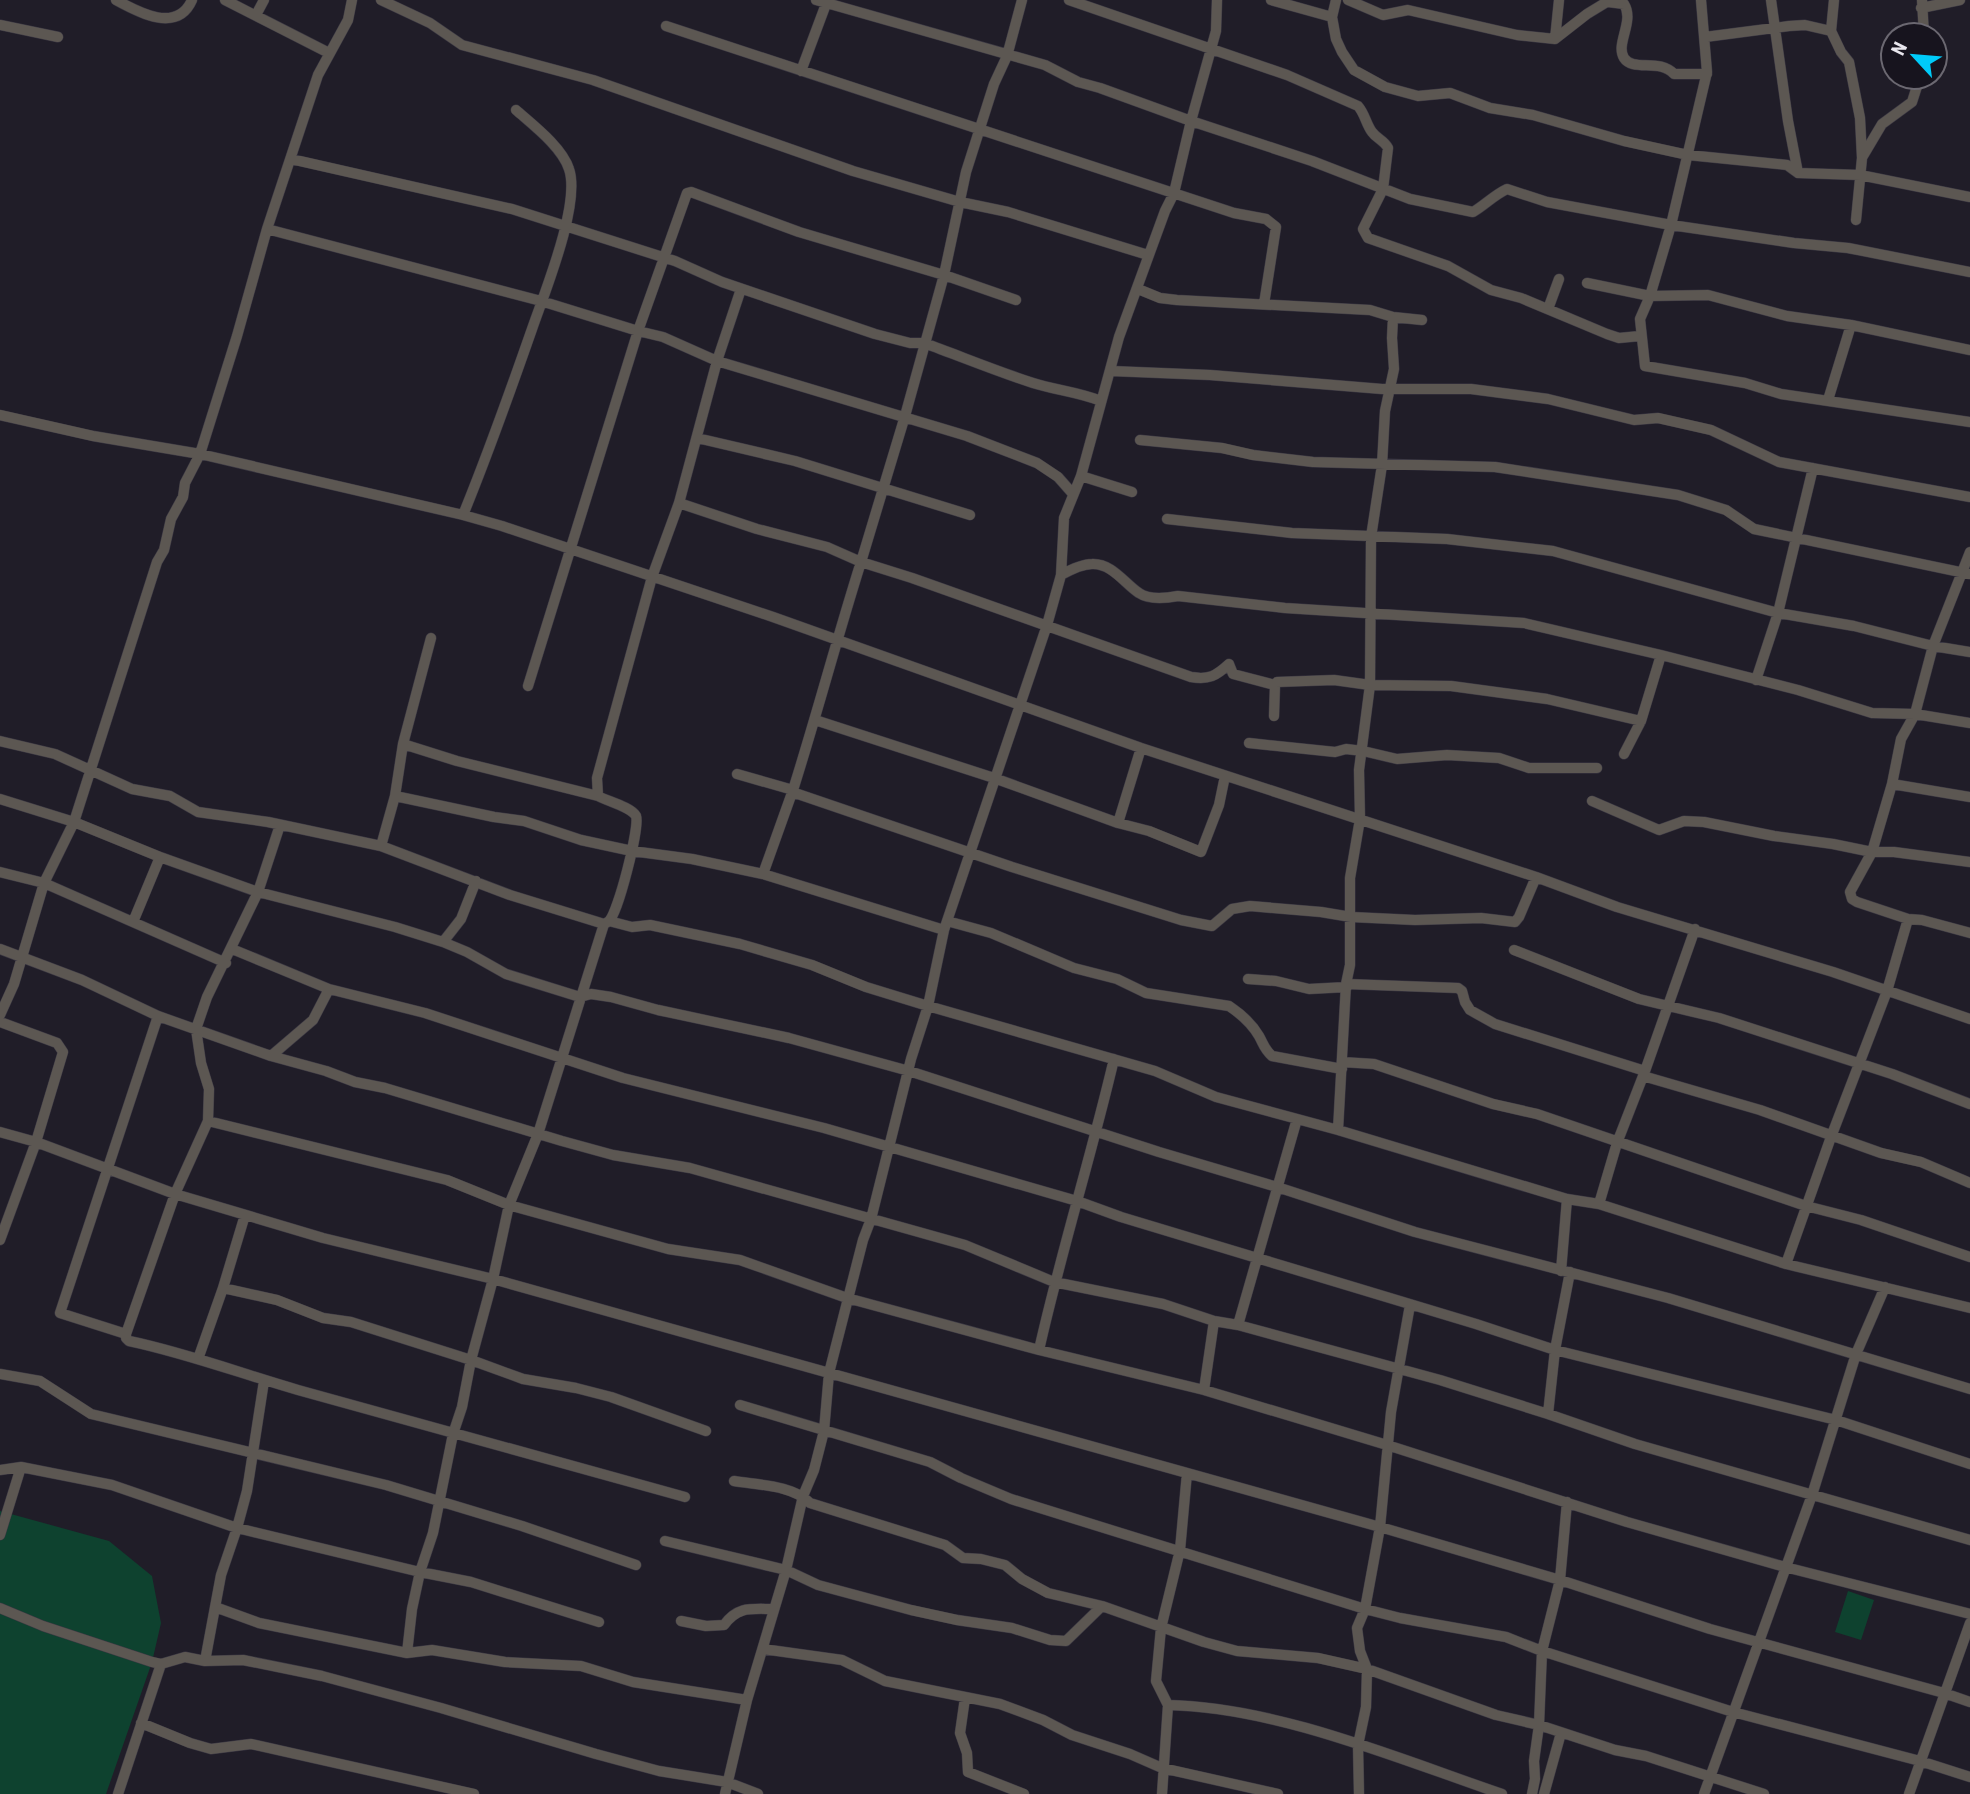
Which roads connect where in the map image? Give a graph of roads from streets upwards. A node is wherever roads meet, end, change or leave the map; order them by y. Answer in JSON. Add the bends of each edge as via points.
{"nodes":[{"id":1,"x":116,"y":0,"type":"edge"},
{"id":2,"x":192,"y":0,"type":"edge"},
{"id":3,"x":225,"y":0,"type":"edge"},
{"id":4,"x":264,"y":0,"type":"edge"},
{"id":5,"x":352,"y":0,"type":"edge"},
{"id":6,"x":381,"y":0,"type":"edge"},
{"id":7,"x":1021,"y":0,"type":"edge"},
{"id":8,"x":1069,"y":0,"type":"edge"},
{"id":9,"x":1217,"y":0,"type":"edge"},
{"id":10,"x":1271,"y":0,"type":"edge"},
{"id":11,"x":1336,"y":0,"type":"edge"},
{"id":12,"x":1348,"y":0,"type":"edge"},
{"id":13,"x":1559,"y":0,"type":"edge"},
{"id":14,"x":1702,"y":0,"type":"edge"},
{"id":15,"x":1771,"y":0,"type":"edge"},
{"id":16,"x":1834,"y":0,"type":"edge"},
{"id":17,"x":1960,"y":0,"type":"edge"},
{"id":18,"x":1609,"y":1,"type":"edge"},
{"id":19,"x":821,"y":2,"type":"edge"},
{"id":20,"x":1922,"y":4,"type":"edge"},
{"id":21,"x":1409,"y":5,"type":"edge"},
{"id":22,"x":256,"y":15,"type":"junction"},
{"id":23,"x":1332,"y":17,"type":"junction"},
{"id":24,"x":0,"y":25,"type":"edge"},
{"id":25,"x":666,"y":26,"type":"dead end"},
{"id":26,"x":1776,"y":28,"type":"junction"},
{"id":27,"x":1831,"y":31,"type":"junction"},
{"id":28,"x":58,"y":37,"type":"dead end"},
{"id":29,"x":1705,"y":37,"type":"junction"},
{"id":30,"x":1555,"y":40,"type":"junction"},
{"id":31,"x":1212,"y":50,"type":"junction"},
{"id":32,"x":329,"y":53,"type":"junction"},
{"id":33,"x":1007,"y":56,"type":"junction"},
{"id":34,"x":801,"y":71,"type":"junction"},
{"id":35,"x":1707,"y":74,"type":"junction"},
{"id":36,"x":1916,"y":91,"type":"edge"},
{"id":37,"x":516,"y":110,"type":"dead end"},
{"id":38,"x":1191,"y":121,"type":"junction"},
{"id":39,"x":981,"y":130,"type":"junction"},
{"id":40,"x":1688,"y":155,"type":"junction"},
{"id":41,"x":1862,"y":158,"type":"junction"},
{"id":42,"x":291,"y":159,"type":"junction"},
{"id":43,"x":1798,"y":173,"type":"junction"},
{"id":44,"x":1860,"y":175,"type":"junction"},
{"id":45,"x":1383,"y":189,"type":"junction"},
{"id":46,"x":1174,"y":193,"type":"junction"},
{"id":47,"x":1970,"y":197,"type":"edge"},
{"id":48,"x":960,"y":202,"type":"junction"},
{"id":49,"x":1856,"y":220,"type":"dead end"},
{"id":50,"x":566,"y":225,"type":"junction"},
{"id":51,"x":1671,"y":225,"type":"junction"},
{"id":52,"x":267,"y":229,"type":"junction"},
{"id":53,"x":1149,"y":255,"type":"junction"},
{"id":54,"x":663,"y":257,"type":"junction"},
{"id":55,"x":1970,"y":272,"type":"edge"},
{"id":56,"x":944,"y":275,"type":"junction"},
{"id":57,"x":1559,"y":279,"type":"dead end"},
{"id":58,"x":1587,"y":283,"type":"dead end"},
{"id":59,"x":741,"y":289,"type":"junction"},
{"id":60,"x":1138,"y":289,"type":"junction"},
{"id":61,"x":1650,"y":296,"type":"junction"},
{"id":62,"x":1016,"y":300,"type":"dead end"},
{"id":63,"x":541,"y":301,"type":"junction"},
{"id":64,"x":1264,"y":304,"type":"junction"},
{"id":65,"x":1548,"y":309,"type":"junction"},
{"id":66,"x":1393,"y":317,"type":"junction"},
{"id":67,"x":1422,"y":320,"type":"dead end"},
{"id":68,"x":1851,"y":325,"type":"junction"},
{"id":69,"x":638,"y":331,"type":"junction"},
{"id":70,"x":1640,"y":336,"type":"junction"},
{"id":71,"x":924,"y":343,"type":"junction"},
{"id":72,"x":1970,"y":350,"type":"edge"},
{"id":73,"x":717,"y":361,"type":"junction"},
{"id":74,"x":1111,"y":371,"type":"junction"},
{"id":75,"x":1391,"y":389,"type":"junction"},
{"id":76,"x":1828,"y":400,"type":"junction"},
{"id":77,"x":1101,"y":401,"type":"junction"},
{"id":78,"x":0,"y":415,"type":"edge"},
{"id":79,"x":905,"y":416,"type":"junction"},
{"id":80,"x":1970,"y":422,"type":"edge"},
{"id":81,"x":697,"y":438,"type":"junction"},
{"id":82,"x":1140,"y":440,"type":"dead end"},
{"id":83,"x":200,"y":454,"type":"junction"},
{"id":84,"x":1382,"y":465,"type":"junction"},
{"id":85,"x":1813,"y":468,"type":"junction"},
{"id":86,"x":1081,"y":476,"type":"junction"},
{"id":87,"x":882,"y":489,"type":"junction"},
{"id":88,"x":1132,"y":492,"type":"dead end"},
{"id":89,"x":1073,"y":494,"type":"junction"},
{"id":90,"x":1970,"y":497,"type":"edge"},
{"id":91,"x":679,"y":503,"type":"junction"},
{"id":92,"x":463,"y":515,"type":"junction"},
{"id":93,"x":970,"y":515,"type":"dead end"},
{"id":94,"x":1167,"y":519,"type":"dead end"},
{"id":95,"x":1371,"y":537,"type":"junction"},
{"id":96,"x":1797,"y":538,"type":"junction"},
{"id":97,"x":569,"y":548,"type":"junction"},
{"id":98,"x":1970,"y":552,"type":"edge"},
{"id":99,"x":861,"y":562,"type":"junction"},
{"id":100,"x":1967,"y":573,"type":"edge"},
{"id":101,"x":1060,"y":575,"type":"junction"},
{"id":102,"x":652,"y":577,"type":"junction"},
{"id":103,"x":1778,"y":613,"type":"junction"},
{"id":104,"x":1371,"y":614,"type":"junction"},
{"id":105,"x":1047,"y":625,"type":"junction"},
{"id":106,"x":431,"y":638,"type":"dead end"},
{"id":107,"x":836,"y":641,"type":"junction"},
{"id":108,"x":1933,"y":646,"type":"junction"},
{"id":109,"x":1970,"y":652,"type":"edge"},
{"id":110,"x":1661,"y":655,"type":"junction"},
{"id":111,"x":1756,"y":680,"type":"junction"},
{"id":112,"x":1275,"y":685,"type":"junction"},
{"id":113,"x":1370,"y":685,"type":"junction"},
{"id":114,"x":528,"y":686,"type":"dead end"},
{"id":115,"x":1019,"y":705,"type":"junction"},
{"id":116,"x":1915,"y":714,"type":"junction"},
{"id":117,"x":1274,"y":716,"type":"dead end"},
{"id":118,"x":815,"y":720,"type":"junction"},
{"id":119,"x":1641,"y":721,"type":"junction"},
{"id":120,"x":1970,"y":723,"type":"edge"},
{"id":121,"x":0,"y":741,"type":"edge"},
{"id":122,"x":1249,"y":743,"type":"dead end"},
{"id":123,"x":402,"y":744,"type":"junction"},
{"id":124,"x":1141,"y":748,"type":"junction"},
{"id":125,"x":1363,"y":751,"type":"junction"},
{"id":126,"x":1624,"y":754,"type":"dead end"},
{"id":127,"x":1597,"y":768,"type":"dead end"},
{"id":128,"x":91,"y":770,"type":"junction"},
{"id":129,"x":737,"y":774,"type":"dead end"},
{"id":130,"x":1225,"y":776,"type":"junction"},
{"id":131,"x":994,"y":778,"type":"junction"},
{"id":132,"x":1892,"y":784,"type":"junction"},
{"id":133,"x":792,"y":791,"type":"junction"},
{"id":134,"x":395,"y":796,"type":"junction"},
{"id":135,"x":598,"y":796,"type":"junction"},
{"id":136,"x":1970,"y":797,"type":"edge"},
{"id":137,"x":0,"y":799,"type":"edge"},
{"id":138,"x":1592,"y":801,"type":"dead end"},
{"id":139,"x":1360,"y":819,"type":"junction"},
{"id":140,"x":74,"y":822,"type":"junction"},
{"id":141,"x":1118,"y":823,"type":"junction"},
{"id":142,"x":280,"y":825,"type":"junction"},
{"id":143,"x":380,"y":846,"type":"junction"},
{"id":144,"x":632,"y":851,"type":"junction"},
{"id":145,"x":970,"y":852,"type":"junction"},
{"id":146,"x":1871,"y":852,"type":"junction"},
{"id":147,"x":160,"y":857,"type":"junction"},
{"id":148,"x":1970,"y":862,"type":"edge"},
{"id":149,"x":0,"y":872,"type":"edge"},
{"id":150,"x":763,"y":874,"type":"junction"},
{"id":151,"x":1536,"y":877,"type":"junction"},
{"id":152,"x":476,"y":881,"type":"junction"},
{"id":153,"x":44,"y":883,"type":"junction"},
{"id":154,"x":258,"y":892,"type":"junction"},
{"id":155,"x":1351,"y":916,"type":"junction"},
{"id":156,"x":1908,"y":919,"type":"junction"},
{"id":157,"x":133,"y":922,"type":"junction"},
{"id":158,"x":606,"y":923,"type":"junction"},
{"id":159,"x":945,"y":926,"type":"junction"},
{"id":160,"x":1695,"y":929,"type":"junction"},
{"id":161,"x":1970,"y":933,"type":"edge"},
{"id":162,"x":443,"y":942,"type":"junction"},
{"id":163,"x":0,"y":949,"type":"edge"},
{"id":164,"x":232,"y":949,"type":"junction"},
{"id":165,"x":1514,"y":950,"type":"dead end"},
{"id":166,"x":22,"y":957,"type":"junction"},
{"id":167,"x":226,"y":963,"type":"junction"},
{"id":168,"x":1248,"y":979,"type":"dead end"},
{"id":169,"x":1347,"y":986,"type":"junction"},
{"id":170,"x":329,"y":989,"type":"junction"},
{"id":171,"x":1888,"y":991,"type":"junction"},
{"id":172,"x":580,"y":997,"type":"junction"},
{"id":173,"x":928,"y":1006,"type":"junction"},
{"id":174,"x":1668,"y":1006,"type":"junction"},
{"id":175,"x":0,"y":1015,"type":"edge"},
{"id":176,"x":158,"y":1016,"type":"junction"},
{"id":177,"x":1970,"y":1019,"type":"edge"},
{"id":178,"x":0,"y":1022,"type":"edge"},
{"id":179,"x":196,"y":1029,"type":"junction"},
{"id":180,"x":271,"y":1056,"type":"junction"},
{"id":181,"x":563,"y":1059,"type":"junction"},
{"id":182,"x":1114,"y":1059,"type":"junction"},
{"id":183,"x":1342,"y":1065,"type":"junction"},
{"id":184,"x":1860,"y":1065,"type":"junction"},
{"id":185,"x":909,"y":1071,"type":"junction"},
{"id":186,"x":1644,"y":1074,"type":"junction"},
{"id":187,"x":1970,"y":1104,"type":"edge"},
{"id":188,"x":1297,"y":1119,"type":"junction"},
{"id":189,"x":208,"y":1121,"type":"junction"},
{"id":190,"x":1338,"y":1130,"type":"junction"},
{"id":191,"x":1097,"y":1131,"type":"junction"},
{"id":192,"x":0,"y":1132,"type":"edge"},
{"id":193,"x":538,"y":1134,"type":"junction"},
{"id":194,"x":1831,"y":1137,"type":"junction"},
{"id":195,"x":36,"y":1142,"type":"junction"},
{"id":196,"x":1616,"y":1143,"type":"junction"},
{"id":197,"x":890,"y":1147,"type":"junction"},
{"id":198,"x":106,"y":1168,"type":"junction"},
{"id":199,"x":1970,"y":1183,"type":"edge"},
{"id":200,"x":1277,"y":1186,"type":"junction"},
{"id":201,"x":175,"y":1194,"type":"junction"},
{"id":202,"x":1567,"y":1199,"type":"junction"},
{"id":203,"x":1077,"y":1201,"type":"junction"},
{"id":204,"x":1599,"y":1204,"type":"junction"},
{"id":205,"x":509,"y":1205,"type":"junction"},
{"id":206,"x":1806,"y":1206,"type":"junction"},
{"id":207,"x":245,"y":1215,"type":"junction"},
{"id":208,"x":871,"y":1219,"type":"junction"},
{"id":209,"x":0,"y":1240,"type":"edge"},
{"id":210,"x":1970,"y":1257,"type":"edge"},
{"id":211,"x":1258,"y":1258,"type":"junction"},
{"id":212,"x":1786,"y":1264,"type":"junction"},
{"id":213,"x":1565,"y":1271,"type":"junction"},
{"id":214,"x":493,"y":1279,"type":"junction"},
{"id":215,"x":1054,"y":1282,"type":"junction"},
{"id":216,"x":1885,"y":1287,"type":"junction"},
{"id":217,"x":223,"y":1288,"type":"junction"},
{"id":218,"x":847,"y":1298,"type":"junction"},
{"id":219,"x":1410,"y":1306,"type":"junction"},
{"id":220,"x":1970,"y":1308,"type":"edge"},
{"id":221,"x":1214,"y":1321,"type":"junction"},
{"id":222,"x":1238,"y":1325,"type":"junction"},
{"id":223,"x":126,"y":1334,"type":"junction"},
{"id":224,"x":1039,"y":1350,"type":"junction"},
{"id":225,"x":1555,"y":1350,"type":"junction"},
{"id":226,"x":1856,"y":1354,"type":"junction"},
{"id":227,"x":198,"y":1359,"type":"junction"},
{"id":228,"x":471,"y":1360,"type":"junction"},
{"id":229,"x":1398,"y":1369,"type":"junction"},
{"id":230,"x":829,"y":1373,"type":"junction"},
{"id":231,"x":0,"y":1374,"type":"edge"},
{"id":232,"x":264,"y":1381,"type":"junction"},
{"id":233,"x":1970,"y":1389,"type":"edge"},
{"id":234,"x":1205,"y":1390,"type":"junction"},
{"id":235,"x":740,"y":1405,"type":"dead end"},
{"id":236,"x":1548,"y":1414,"type":"junction"},
{"id":237,"x":1836,"y":1420,"type":"junction"},
{"id":238,"x":706,"y":1431,"type":"dead end"},
{"id":239,"x":824,"y":1431,"type":"junction"},
{"id":240,"x":453,"y":1434,"type":"junction"},
{"id":241,"x":1387,"y":1445,"type":"junction"},
{"id":242,"x":251,"y":1454,"type":"junction"},
{"id":243,"x":1970,"y":1464,"type":"edge"},
{"id":244,"x":21,"y":1467,"type":"junction"},
{"id":245,"x":0,"y":1470,"type":"edge"},
{"id":246,"x":1187,"y":1473,"type":"junction"},
{"id":247,"x":734,"y":1481,"type":"dead end"},
{"id":248,"x":1812,"y":1495,"type":"junction"},
{"id":249,"x":803,"y":1496,"type":"junction"},
{"id":250,"x":685,"y":1497,"type":"dead end"},
{"id":251,"x":440,"y":1500,"type":"junction"},
{"id":252,"x":1567,"y":1502,"type":"junction"},
{"id":253,"x":1380,"y":1527,"type":"junction"},
{"id":254,"x":237,"y":1528,"type":"junction"},
{"id":255,"x":0,"y":1535,"type":"edge"},
{"id":256,"x":1970,"y":1540,"type":"edge"},
{"id":257,"x":665,"y":1541,"type":"dead end"},
{"id":258,"x":1180,"y":1550,"type":"junction"},
{"id":259,"x":636,"y":1565,"type":"dead end"},
{"id":260,"x":1785,"y":1567,"type":"junction"},
{"id":261,"x":786,"y":1570,"type":"junction"},
{"id":262,"x":420,"y":1572,"type":"junction"},
{"id":263,"x":1560,"y":1580,"type":"junction"},
{"id":264,"x":1102,"y":1606,"type":"junction"},
{"id":265,"x":215,"y":1607,"type":"junction"},
{"id":266,"x":0,"y":1608,"type":"edge"},
{"id":267,"x":773,"y":1609,"type":"junction"},
{"id":268,"x":1364,"y":1609,"type":"junction"},
{"id":269,"x":1970,"y":1614,"type":"edge"},
{"id":270,"x":681,"y":1621,"type":"dead end"},
{"id":271,"x":599,"y":1622,"type":"dead end"},
{"id":272,"x":1970,"y":1623,"type":"edge"},
{"id":273,"x":1161,"y":1628,"type":"junction"},
{"id":274,"x":1759,"y":1642,"type":"junction"},
{"id":275,"x":763,"y":1649,"type":"junction"},
{"id":276,"x":1542,"y":1651,"type":"junction"},
{"id":277,"x":407,"y":1653,"type":"junction"},
{"id":278,"x":205,"y":1661,"type":"junction"},
{"id":279,"x":160,"y":1664,"type":"junction"},
{"id":280,"x":1367,"y":1669,"type":"junction"},
{"id":281,"x":1944,"y":1693,"type":"junction"},
{"id":282,"x":965,"y":1698,"type":"junction"},
{"id":283,"x":747,"y":1700,"type":"junction"},
{"id":284,"x":1970,"y":1702,"type":"edge"},
{"id":285,"x":1168,"y":1705,"type":"junction"},
{"id":286,"x":1733,"y":1712,"type":"junction"},
{"id":287,"x":141,"y":1723,"type":"junction"},
{"id":288,"x":1539,"y":1725,"type":"junction"},
{"id":289,"x":1561,"y":1733,"type":"junction"},
{"id":290,"x":1358,"y":1745,"type":"junction"},
{"id":291,"x":1920,"y":1761,"type":"junction"},
{"id":292,"x":1163,"y":1768,"type":"junction"},
{"id":293,"x":1710,"y":1777,"type":"junction"},
{"id":294,"x":1970,"y":1777,"type":"edge"},
{"id":295,"x":727,"y":1782,"type":"junction"},
{"id":296,"x":118,"y":1794,"type":"edge"},
{"id":297,"x":474,"y":1794,"type":"edge"},
{"id":298,"x":725,"y":1794,"type":"edge"},
{"id":299,"x":758,"y":1794,"type":"edge"},
{"id":300,"x":1024,"y":1794,"type":"edge"},
{"id":301,"x":1162,"y":1794,"type":"edge"},
{"id":302,"x":1278,"y":1794,"type":"edge"},
{"id":303,"x":1359,"y":1794,"type":"edge"},
{"id":304,"x":1502,"y":1794,"type":"edge"},
{"id":305,"x":1532,"y":1794,"type":"edge"},
{"id":306,"x":1544,"y":1794,"type":"edge"},
{"id":307,"x":1704,"y":1794,"type":"edge"},
{"id":308,"x":1764,"y":1794,"type":"edge"},
{"id":309,"x":1909,"y":1794,"type":"edge"}],
"edges":[{"from":1,"to":2,"type":"street","via":[[150,18],[175,17]]},
{"from":3,"to":22,"type":"street"},
{"from":4,"to":22,"type":"street"},
{"from":5,"to":32,"type":"street","via":[[348,20]]},
{"from":6,"to":48,"type":"street","via":[[430,23],[462,45],[593,80],[853,171]]},
{"from":7,"to":33,"type":"street"},
{"from":8,"to":31,"type":"street"},
{"from":9,"to":31,"type":"street"},
{"from":10,"to":23,"type":"street"},
{"from":11,"to":23,"type":"street"},
{"from":12,"to":21,"type":"street","via":[[1383,15]]},
{"from":13,"to":30,"type":"street"},
{"from":14,"to":29,"type":"street"},
{"from":15,"to":26,"type":"street"},
{"from":16,"to":27,"type":"street"},
{"from":17,"to":20,"type":"street"},
{"from":18,"to":30,"type":"street"},
{"from":18,"to":35,"type":"street","via":[[1625,4],[1628,11],[1621,49],[1627,61],[1661,65],[1675,74]]},
{"from":19,"to":33,"type":"street"},
{"from":19,"to":34,"type":"street"},
{"from":21,"to":30,"type":"street","via":[[1517,35]]},
{"from":22,"to":32,"type":"street"},
{"from":23,"to":40,"type":"street","via":[[1336,40],[1354,69],[1385,87],[1419,96],[1450,93],[1490,108]]},
{"from":24,"to":28,"type":"street"},
{"from":25,"to":34,"type":"street"},
{"from":26,"to":27,"type":"street","via":[[1805,25]]},
{"from":26,"to":29,"type":"street"},
{"from":26,"to":43,"type":"street"},
{"from":27,"to":41,"type":"street","via":[[1849,62]]},
{"from":29,"to":35,"type":"street"},
{"from":31,"to":38,"type":"street"},
{"from":31,"to":45,"type":"street","via":[[1287,75],[1358,106],[1369,129],[1388,148]]},
{"from":32,"to":42,"type":"street"},
{"from":33,"to":38,"type":"street","via":[[1045,65],[1078,82]]},
{"from":33,"to":39,"type":"street"},
{"from":34,"to":39,"type":"street"},
{"from":35,"to":40,"type":"street"},
{"from":36,"to":41,"type":"street","via":[[1912,102],[1882,124]]},
{"from":37,"to":50,"type":"street","via":[[553,144],[569,169]]},
{"from":38,"to":45,"type":"street"},
{"from":38,"to":46,"type":"street"},
{"from":39,"to":46,"type":"street"},
{"from":39,"to":48,"type":"street"},
{"from":40,"to":43,"type":"street","via":[[1787,165]]},
{"from":40,"to":51,"type":"street"},
{"from":41,"to":44,"type":"street"},
{"from":42,"to":50,"type":"street"},
{"from":42,"to":52,"type":"street"},
{"from":43,"to":44,"type":"street"},
{"from":44,"to":47,"type":"street"},
{"from":44,"to":49,"type":"street"},
{"from":45,"to":51,"type":"street","via":[[1473,212],[1507,189],[1547,202]]},
{"from":45,"to":65,"type":"street","via":[[1363,229],[1368,238]]},
{"from":46,"to":53,"type":"street"},
{"from":46,"to":64,"type":"street","via":[[1266,219],[1276,227]]},
{"from":48,"to":53,"type":"street"},
{"from":48,"to":56,"type":"street"},
{"from":50,"to":54,"type":"street"},
{"from":50,"to":63,"type":"street"},
{"from":51,"to":55,"type":"street","via":[[1849,248]]},
{"from":51,"to":61,"type":"street"},
{"from":52,"to":63,"type":"street"},
{"from":52,"to":83,"type":"street"},
{"from":53,"to":60,"type":"street"},
{"from":54,"to":56,"type":"street","via":[[683,201],[691,192],[799,232]]},
{"from":54,"to":59,"type":"street"},
{"from":54,"to":69,"type":"street"},
{"from":56,"to":62,"type":"street"},
{"from":56,"to":71,"type":"street"},
{"from":57,"to":65,"type":"street"},
{"from":58,"to":61,"type":"street"},
{"from":59,"to":71,"type":"street","via":[[875,334]]},
{"from":59,"to":73,"type":"street"},
{"from":60,"to":64,"type":"street","via":[[1160,298]]},
{"from":60,"to":74,"type":"street"},
{"from":61,"to":68,"type":"street","via":[[1708,295],[1787,316]]},
{"from":61,"to":70,"type":"street","via":[[1640,319]]},
{"from":63,"to":69,"type":"street"},
{"from":63,"to":92,"type":"street"},
{"from":64,"to":66,"type":"street","via":[[1370,310]]},
{"from":65,"to":70,"type":"street","via":[[1619,338]]},
{"from":66,"to":67,"type":"street"},
{"from":66,"to":75,"type":"street"},
{"from":68,"to":72,"type":"street"},
{"from":68,"to":76,"type":"street"},
{"from":69,"to":73,"type":"street"},
{"from":69,"to":97,"type":"street"},
{"from":70,"to":76,"type":"street","via":[[1645,366]]},
{"from":71,"to":77,"type":"street","via":[[1032,383]]},
{"from":71,"to":79,"type":"street"},
{"from":73,"to":79,"type":"street"},
{"from":73,"to":81,"type":"street"},
{"from":74,"to":75,"type":"street"},
{"from":74,"to":77,"type":"street"},
{"from":75,"to":84,"type":"street"},
{"from":75,"to":85,"type":"street","via":[[1471,389],[1548,399],[1634,420],[1658,418],[1711,430],[1779,462]]},
{"from":76,"to":80,"type":"street"},
{"from":77,"to":86,"type":"street"},
{"from":78,"to":83,"type":"street"},
{"from":79,"to":87,"type":"street"},
{"from":79,"to":89,"type":"street","via":[[1037,463]]},
{"from":81,"to":87,"type":"street","via":[[795,461]]},
{"from":81,"to":91,"type":"street"},
{"from":82,"to":84,"type":"street","via":[[1280,459]]},
{"from":83,"to":92,"type":"street"},
{"from":83,"to":128,"type":"street","via":[[171,519]]},
{"from":84,"to":95,"type":"street"},
{"from":84,"to":96,"type":"street","via":[[1495,467],[1678,495],[1726,510],[1754,529]]},
{"from":85,"to":90,"type":"street"},
{"from":85,"to":96,"type":"street"},
{"from":86,"to":88,"type":"street"},
{"from":86,"to":89,"type":"street"},
{"from":87,"to":93,"type":"street"},
{"from":87,"to":99,"type":"street"},
{"from":89,"to":101,"type":"street","via":[[1064,518]]},
{"from":91,"to":99,"type":"street","via":[[827,547]]},
{"from":91,"to":102,"type":"street"},
{"from":92,"to":97,"type":"street"},
{"from":94,"to":95,"type":"street"},
{"from":95,"to":103,"type":"street","via":[[1447,539],[1553,551]]},
{"from":95,"to":104,"type":"street"},
{"from":96,"to":100,"type":"street"},
{"from":96,"to":103,"type":"street"},
{"from":97,"to":102,"type":"street"},
{"from":97,"to":114,"type":"street"},
{"from":98,"to":100,"type":"street"},
{"from":99,"to":105,"type":"street"},
{"from":99,"to":107,"type":"street"},
{"from":100,"to":108,"type":"street"},
{"from":101,"to":104,"type":"street","via":[[1093,564],[1105,567],[1140,594]]},
{"from":101,"to":105,"type":"street"},
{"from":102,"to":107,"type":"street"},
{"from":102,"to":135,"type":"street","via":[[601,759]]},
{"from":103,"to":108,"type":"street"},
{"from":103,"to":111,"type":"street"},
{"from":104,"to":110,"type":"street","via":[[1524,623]]},
{"from":104,"to":113,"type":"street"},
{"from":105,"to":112,"type":"street","via":[[1191,677],[1216,676],[1229,664],[1233,674]]},
{"from":105,"to":115,"type":"street"},
{"from":106,"to":123,"type":"street"},
{"from":107,"to":115,"type":"street"},
{"from":107,"to":118,"type":"street"},
{"from":108,"to":109,"type":"street"},
{"from":108,"to":116,"type":"street"},
{"from":110,"to":111,"type":"street"},
{"from":110,"to":119,"type":"street"},
{"from":111,"to":116,"type":"street","via":[[1872,712]]},
{"from":112,"to":113,"type":"street","via":[[1334,680]]},
{"from":112,"to":117,"type":"street"},
{"from":113,"to":119,"type":"street","via":[[1451,686],[1547,699]]},
{"from":113,"to":125,"type":"street"},
{"from":115,"to":124,"type":"street"},
{"from":115,"to":131,"type":"street"},
{"from":116,"to":120,"type":"street"},
{"from":116,"to":132,"type":"street","via":[[1901,739]]},
{"from":118,"to":131,"type":"street"},
{"from":118,"to":133,"type":"street"},
{"from":119,"to":126,"type":"street"},
{"from":121,"to":128,"type":"street","via":[[55,754]]},
{"from":122,"to":125,"type":"street"},
{"from":123,"to":134,"type":"street"},
{"from":123,"to":135,"type":"street"},
{"from":124,"to":130,"type":"street"},
{"from":124,"to":141,"type":"street"},
{"from":125,"to":127,"type":"street","via":[[1397,759],[1447,755],[1499,758],[1529,768]]},
{"from":125,"to":139,"type":"street"},
{"from":128,"to":140,"type":"street"},
{"from":128,"to":142,"type":"street","via":[[132,789],[170,796],[198,812]]},
{"from":129,"to":133,"type":"street"},
{"from":130,"to":139,"type":"street"},
{"from":130,"to":141,"type":"street","via":[[1201,852]]},
{"from":131,"to":141,"type":"street"},
{"from":131,"to":145,"type":"street"},
{"from":132,"to":136,"type":"street"},
{"from":132,"to":146,"type":"street"},
{"from":133,"to":145,"type":"street"},
{"from":133,"to":150,"type":"street"},
{"from":134,"to":143,"type":"street"},
{"from":134,"to":144,"type":"street","via":[[524,821]]},
{"from":135,"to":144,"type":"street","via":[[634,813]]},
{"from":137,"to":140,"type":"street"},
{"from":138,"to":146,"type":"street","via":[[1659,830],[1684,821],[1704,822]]},
{"from":139,"to":151,"type":"street"},
{"from":139,"to":155,"type":"street","via":[[1350,878]]},
{"from":140,"to":147,"type":"street"},
{"from":140,"to":153,"type":"street"},
{"from":142,"to":143,"type":"street"},
{"from":142,"to":154,"type":"street"},
{"from":143,"to":152,"type":"street"},
{"from":144,"to":150,"type":"street"},
{"from":144,"to":158,"type":"street","via":[[615,910]]},
{"from":145,"to":155,"type":"street","via":[[1197,924],[1212,926],[1232,909],[1250,906]]},
{"from":145,"to":159,"type":"street"},
{"from":146,"to":148,"type":"street"},
{"from":146,"to":156,"type":"street","via":[[1851,896]]},
{"from":147,"to":154,"type":"street"},
{"from":147,"to":157,"type":"street"},
{"from":149,"to":153,"type":"street"},
{"from":150,"to":159,"type":"street"},
{"from":151,"to":155,"type":"street","via":[[1515,922]]},
{"from":151,"to":160,"type":"street"},
{"from":152,"to":158,"type":"street"},
{"from":152,"to":162,"type":"street","via":[[461,919]]},
{"from":153,"to":157,"type":"street"},
{"from":153,"to":166,"type":"street"},
{"from":154,"to":162,"type":"street"},
{"from":154,"to":164,"type":"street"},
{"from":155,"to":169,"type":"street"},
{"from":156,"to":161,"type":"street"},
{"from":156,"to":171,"type":"street"},
{"from":157,"to":167,"type":"street"},
{"from":158,"to":172,"type":"street"},
{"from":158,"to":173,"type":"street","via":[[650,925],[740,944]]},
{"from":159,"to":173,"type":"street"},
{"from":159,"to":183,"type":"street","via":[[991,933],[1146,993],[1229,1006],[1252,1027],[1272,1056]]},
{"from":160,"to":171,"type":"street"},
{"from":160,"to":174,"type":"street"},
{"from":162,"to":172,"type":"street","via":[[506,974]]},
{"from":163,"to":166,"type":"street"},
{"from":164,"to":167,"type":"street"},
{"from":164,"to":170,"type":"street"},
{"from":165,"to":174,"type":"street"},
{"from":166,"to":175,"type":"street"},
{"from":166,"to":176,"type":"street"},
{"from":167,"to":179,"type":"street"},
{"from":168,"to":169,"type":"street","via":[[1309,989]]},
{"from":169,"to":183,"type":"street"},
{"from":169,"to":186,"type":"street","via":[[1458,988],[1470,1010],[1495,1024]]},
{"from":170,"to":180,"type":"street","via":[[313,1020]]},
{"from":170,"to":181,"type":"street","via":[[425,1013]]},
{"from":171,"to":177,"type":"street"},
{"from":171,"to":184,"type":"street"},
{"from":172,"to":181,"type":"street"},
{"from":172,"to":185,"type":"street","via":[[611,997]]},
{"from":173,"to":182,"type":"street"},
{"from":173,"to":185,"type":"street"},
{"from":174,"to":184,"type":"street","via":[[1719,1018]]},
{"from":174,"to":186,"type":"street"},
{"from":176,"to":179,"type":"street"},
{"from":176,"to":198,"type":"street"},
{"from":178,"to":195,"type":"street","via":[[57,1043],[64,1052]]},
{"from":179,"to":180,"type":"street"},
{"from":179,"to":189,"type":"street","via":[[209,1089]]},
{"from":180,"to":193,"type":"street"},
{"from":181,"to":193,"type":"street"},
{"from":181,"to":197,"type":"street"},
{"from":182,"to":188,"type":"street","via":[[1216,1097]]},
{"from":182,"to":191,"type":"street"},
{"from":183,"to":190,"type":"street"},
{"from":183,"to":196,"type":"street","via":[[1374,1063]]},
{"from":184,"to":187,"type":"street"},
{"from":184,"to":194,"type":"street"},
{"from":185,"to":191,"type":"street"},
{"from":185,"to":197,"type":"street"},
{"from":186,"to":194,"type":"street"},
{"from":186,"to":196,"type":"street"},
{"from":188,"to":190,"type":"street"},
{"from":188,"to":200,"type":"street"},
{"from":189,"to":201,"type":"street"},
{"from":189,"to":205,"type":"street","via":[[447,1180]]},
{"from":190,"to":202,"type":"street"},
{"from":191,"to":200,"type":"street"},
{"from":191,"to":203,"type":"street"},
{"from":192,"to":195,"type":"street"},
{"from":193,"to":205,"type":"street"},
{"from":193,"to":208,"type":"street","via":[[613,1155],[691,1168]]},
{"from":194,"to":199,"type":"street","via":[[1921,1162]]},
{"from":194,"to":206,"type":"street"},
{"from":195,"to":198,"type":"street"},
{"from":195,"to":209,"type":"street"},
{"from":196,"to":204,"type":"street"},
{"from":196,"to":206,"type":"street"},
{"from":197,"to":203,"type":"street"},
{"from":197,"to":208,"type":"street"},
{"from":198,"to":201,"type":"street"},
{"from":198,"to":223,"type":"street","via":[[60,1313]]},
{"from":200,"to":211,"type":"street"},
{"from":200,"to":213,"type":"street","via":[[1415,1233]]},
{"from":201,"to":207,"type":"street"},
{"from":201,"to":223,"type":"street"},
{"from":202,"to":204,"type":"street"},
{"from":202,"to":213,"type":"street"},
{"from":203,"to":211,"type":"street"},
{"from":203,"to":215,"type":"street"},
{"from":204,"to":212,"type":"street"},
{"from":205,"to":214,"type":"street"},
{"from":205,"to":218,"type":"street","via":[[668,1249],[740,1260]]},
{"from":206,"to":210,"type":"street"},
{"from":206,"to":212,"type":"street"},
{"from":207,"to":214,"type":"street"},
{"from":207,"to":217,"type":"street"},
{"from":208,"to":215,"type":"street","via":[[965,1245]]},
{"from":208,"to":218,"type":"street"},
{"from":211,"to":219,"type":"street"},
{"from":211,"to":222,"type":"street"},
{"from":212,"to":216,"type":"street"},
{"from":213,"to":225,"type":"street"},
{"from":213,"to":226,"type":"street"},
{"from":214,"to":228,"type":"street"},
{"from":214,"to":230,"type":"street"},
{"from":215,"to":221,"type":"street","via":[[1163,1304]]},
{"from":215,"to":224,"type":"street"},
{"from":216,"to":220,"type":"street"},
{"from":216,"to":226,"type":"street"},
{"from":217,"to":227,"type":"street"},
{"from":217,"to":228,"type":"street","via":[[277,1300],[323,1318],[351,1322]]},
{"from":218,"to":224,"type":"street"},
{"from":218,"to":230,"type":"street"},
{"from":219,"to":225,"type":"street"},
{"from":219,"to":229,"type":"street"},
{"from":221,"to":222,"type":"street"},
{"from":221,"to":234,"type":"street"},
{"from":222,"to":229,"type":"street"},
{"from":223,"to":227,"type":"street","via":[[129,1341]]},
{"from":224,"to":234,"type":"street"},
{"from":225,"to":236,"type":"street"},
{"from":225,"to":237,"type":"street"},
{"from":226,"to":233,"type":"street"},
{"from":226,"to":237,"type":"street"},
{"from":227,"to":232,"type":"street"},
{"from":228,"to":238,"type":"street","via":[[523,1379],[611,1397]]},
{"from":228,"to":240,"type":"street"},
{"from":229,"to":236,"type":"street"},
{"from":229,"to":241,"type":"street"},
{"from":230,"to":239,"type":"street"},
{"from":230,"to":246,"type":"street"},
{"from":231,"to":242,"type":"street","via":[[40,1381],[91,1413]]},
{"from":232,"to":240,"type":"street"},
{"from":232,"to":242,"type":"street"},
{"from":234,"to":241,"type":"street"},
{"from":235,"to":239,"type":"street"},
{"from":236,"to":248,"type":"street"},
{"from":237,"to":243,"type":"street"},
{"from":237,"to":248,"type":"street"},
{"from":239,"to":249,"type":"street"},
{"from":239,"to":258,"type":"street","via":[[930,1462],[1011,1499]]},
{"from":240,"to":250,"type":"street"},
{"from":240,"to":251,"type":"street"},
{"from":241,"to":252,"type":"street"},
{"from":241,"to":253,"type":"street"},
{"from":242,"to":251,"type":"street"},
{"from":242,"to":254,"type":"street"},
{"from":244,"to":245,"type":"street"},
{"from":244,"to":254,"type":"street","via":[[112,1485]]},
{"from":244,"to":255,"type":"street"},
{"from":246,"to":253,"type":"street"},
{"from":246,"to":258,"type":"street"},
{"from":247,"to":249,"type":"street"},
{"from":248,"to":256,"type":"street"},
{"from":248,"to":260,"type":"street"},
{"from":249,"to":261,"type":"street"},
{"from":249,"to":264,"type":"street","via":[[810,1503],[945,1545],[963,1558],[1005,1565],[1048,1593]]},
{"from":251,"to":259,"type":"street"},
{"from":251,"to":262,"type":"street"},
{"from":252,"to":260,"type":"street"},
{"from":252,"to":263,"type":"street"},
{"from":253,"to":263,"type":"street"},
{"from":253,"to":268,"type":"street"},
{"from":254,"to":262,"type":"street"},
{"from":254,"to":265,"type":"street","via":[[220,1575]]},
{"from":257,"to":261,"type":"street"},
{"from":258,"to":268,"type":"street"},
{"from":258,"to":273,"type":"street"},
{"from":260,"to":269,"type":"street"},
{"from":260,"to":274,"type":"street"},
{"from":261,"to":264,"type":"street","via":[[818,1585],[1050,1640],[1066,1641]]},
{"from":261,"to":267,"type":"street"},
{"from":262,"to":271,"type":"street","via":[[471,1582]]},
{"from":262,"to":277,"type":"street"},
{"from":263,"to":274,"type":"street"},
{"from":263,"to":276,"type":"street"},
{"from":264,"to":273,"type":"street"},
{"from":265,"to":277,"type":"street","via":[[258,1623]]},
{"from":265,"to":278,"type":"street"},
{"from":266,"to":279,"type":"street"},
{"from":267,"to":270,"type":"street","via":[[747,1609],[732,1614],[723,1625]]},
{"from":267,"to":275,"type":"street"},
{"from":268,"to":276,"type":"street","via":[[1506,1637]]},
{"from":268,"to":280,"type":"street","via":[[1357,1640]]},
{"from":272,"to":281,"type":"street"},
{"from":273,"to":280,"type":"street","via":[[1237,1651],[1318,1658]]},
{"from":273,"to":285,"type":"street","via":[[1156,1681]]},
{"from":274,"to":281,"type":"street"},
{"from":274,"to":286,"type":"street"},
{"from":275,"to":282,"type":"street","via":[[842,1660],[885,1681]]},
{"from":275,"to":283,"type":"street"},
{"from":276,"to":286,"type":"street"},
{"from":276,"to":288,"type":"street"},
{"from":277,"to":283,"type":"street","via":[[432,1650],[505,1662],[581,1666],[633,1682]]},
{"from":278,"to":279,"type":"street","via":[[186,1657]]},
{"from":278,"to":295,"type":"street","via":[[243,1660],[322,1676],[659,1771]]},
{"from":279,"to":287,"type":"street"},
{"from":280,"to":288,"type":"street","via":[[1496,1715]]},
{"from":280,"to":290,"type":"street"},
{"from":281,"to":284,"type":"street"},
{"from":281,"to":291,"type":"street"},
{"from":282,"to":292,"type":"street","via":[[1000,1704]]},
{"from":282,"to":300,"type":"street","via":[[960,1733],[968,1773]]},
{"from":283,"to":295,"type":"street"},
{"from":285,"to":290,"type":"street","via":[[1217,1708]]},
{"from":285,"to":292,"type":"street"},
{"from":286,"to":291,"type":"street"},
{"from":286,"to":293,"type":"street"},
{"from":287,"to":296,"type":"street"},
{"from":287,"to":297,"type":"street","via":[[211,1749],[251,1744]]},
{"from":288,"to":289,"type":"street"},
{"from":288,"to":305,"type":"street"},
{"from":289,"to":293,"type":"street"},
{"from":289,"to":306,"type":"street"},
{"from":290,"to":303,"type":"street"},
{"from":290,"to":304,"type":"street"},
{"from":291,"to":294,"type":"street"},
{"from":291,"to":309,"type":"street"},
{"from":292,"to":301,"type":"street"},
{"from":292,"to":302,"type":"street"},
{"from":293,"to":307,"type":"street"},
{"from":293,"to":308,"type":"street"},
{"from":295,"to":298,"type":"street"},
{"from":295,"to":299,"type":"street"}]}
